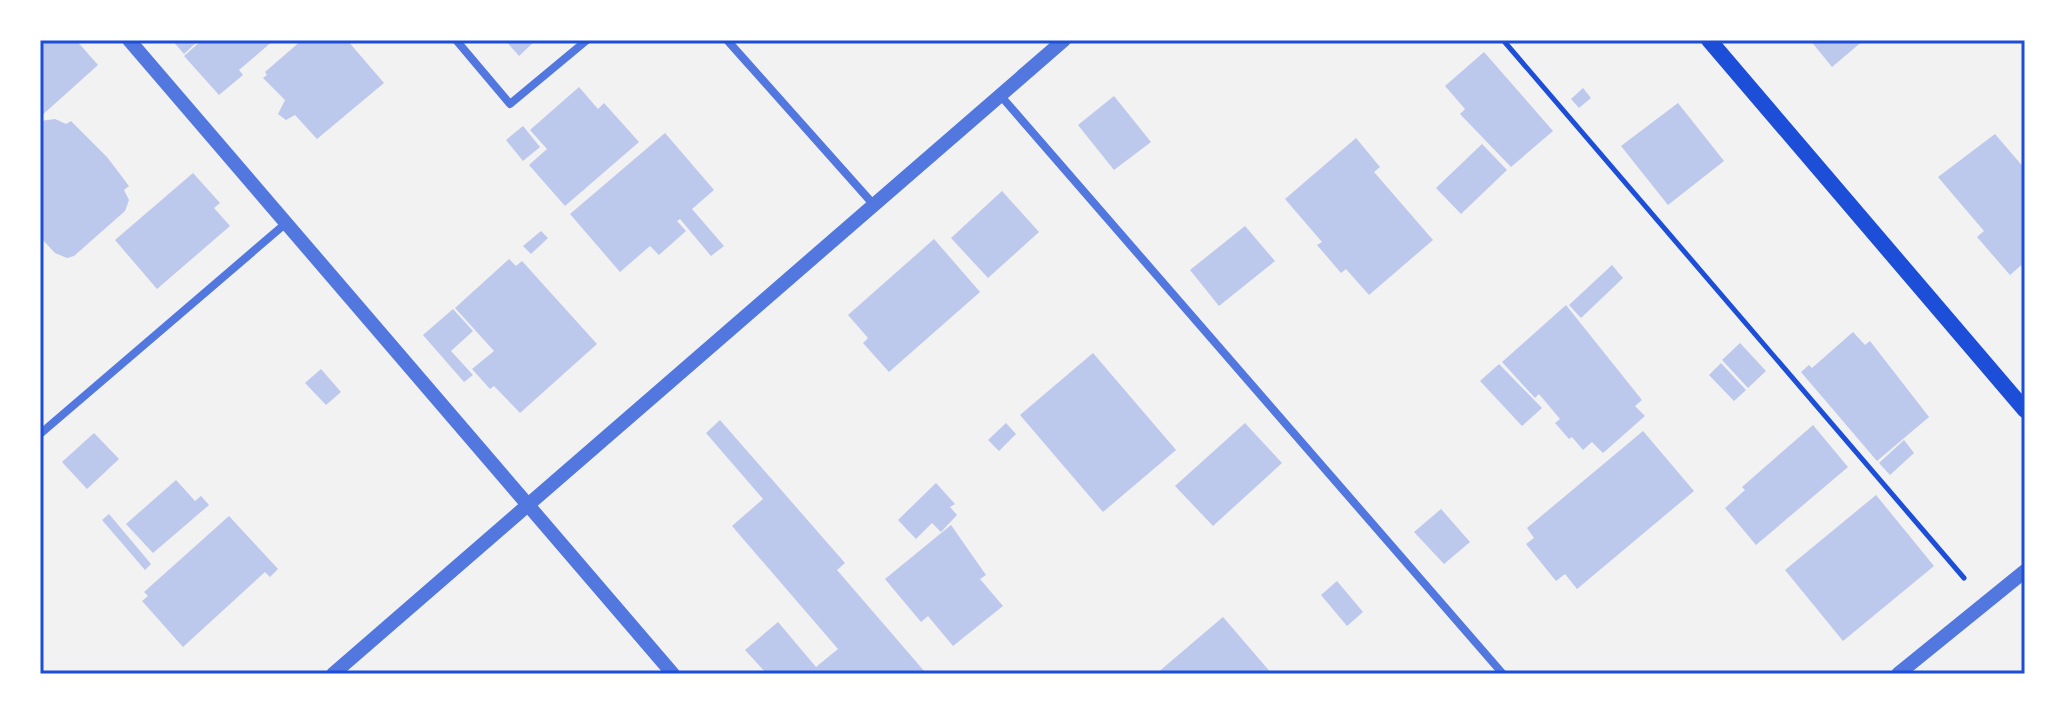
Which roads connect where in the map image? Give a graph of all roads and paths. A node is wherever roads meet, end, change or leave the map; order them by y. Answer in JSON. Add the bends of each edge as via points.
{"nodes":[{"id":1,"x":129,"y":40,"type":"edge"},
{"id":2,"x":456,"y":40,"type":"edge"},
{"id":3,"x":587,"y":40,"type":"edge"},
{"id":4,"x":727,"y":40,"type":"edge"},
{"id":5,"x":1064,"y":40,"type":"edge"},
{"id":6,"x":1503,"y":40,"type":"edge"},
{"id":7,"x":1709,"y":40,"type":"edge"},
{"id":8,"x":1000,"y":95,"type":"junction"},
{"id":9,"x":874,"y":205,"type":"junction"},
{"id":10,"x":285,"y":224,"type":"junction"},
{"id":11,"x":2025,"y":410,"type":"edge"},
{"id":12,"x":40,"y":434,"type":"edge"},
{"id":13,"x":528,"y":504,"type":"junction"},
{"id":14,"x":2025,"y":571,"type":"edge"},
{"id":15,"x":1986,"y":603,"type":"junction"},
{"id":16,"x":333,"y":674,"type":"edge"},
{"id":17,"x":673,"y":674,"type":"edge"},
{"id":18,"x":1503,"y":674,"type":"edge"},
{"id":19,"x":1898,"y":674,"type":"edge"}],
"edges":[{"from":1,"to":10,"type":"street"},
{"from":2,"to":3,"type":"street","via":[[510,104]]},
{"from":4,"to":9,"type":"street"},
{"from":5,"to":8,"type":"street"},
{"from":6,"to":15,"type":"path"},
{"from":7,"to":11,"type":"main road"},
{"from":8,"to":9,"type":"street"},
{"from":8,"to":18,"type":"street"},
{"from":9,"to":13,"type":"street"},
{"from":10,"to":12,"type":"street"},
{"from":10,"to":13,"type":"street"},
{"from":13,"to":16,"type":"street"},
{"from":13,"to":17,"type":"street"},
{"from":14,"to":15,"type":"street"},
{"from":15,"to":19,"type":"street"}]}
